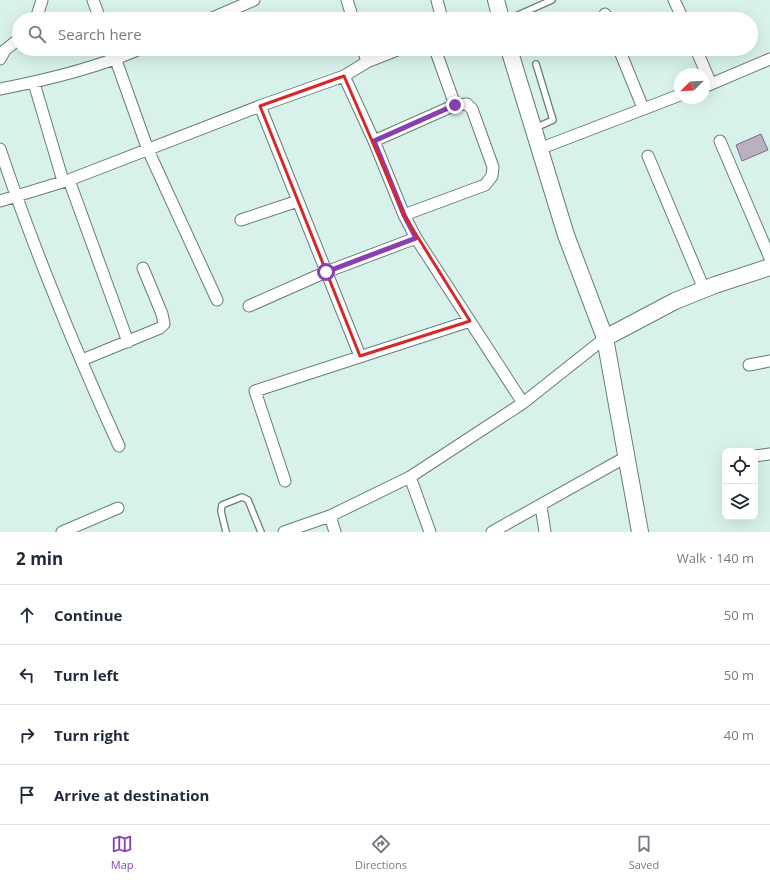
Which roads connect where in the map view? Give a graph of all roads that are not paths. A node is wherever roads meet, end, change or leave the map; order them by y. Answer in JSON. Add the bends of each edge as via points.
{"nodes":[{"id":1,"x":42,"y":0,"type":"edge"},
{"id":2,"x":93,"y":0,"type":"edge"},
{"id":3,"x":254,"y":0,"type":"edge"},
{"id":4,"x":347,"y":0,"type":"edge"},
{"id":5,"x":437,"y":0,"type":"edge"},
{"id":6,"x":496,"y":0,"type":"edge"},
{"id":7,"x":552,"y":0,"type":"edge"},
{"id":8,"x":674,"y":0,"type":"edge"},
{"id":9,"x":38,"y":12,"type":"edge"},
{"id":10,"x":97,"y":12,"type":"edge"},
{"id":11,"x":226,"y":12,"type":"edge"},
{"id":12,"x":351,"y":12,"type":"edge"},
{"id":13,"x":440,"y":12,"type":"edge"},
{"id":14,"x":499,"y":12,"type":"edge"},
{"id":15,"x":525,"y":12,"type":"edge"},
{"id":16,"x":680,"y":12,"type":"edge"},
{"id":17,"x":12,"y":44,"type":"edge"},
{"id":18,"x":108,"y":56,"type":"edge"},
{"id":19,"x":115,"y":56,"type":"edge"},
{"id":20,"x":365,"y":56,"type":"edge"},
{"id":21,"x":382,"y":56,"type":"edge"},
{"id":22,"x":438,"y":56,"type":"edge"},
{"id":23,"x":511,"y":56,"type":"edge"},
{"id":24,"x":622,"y":56,"type":"edge"},
{"id":25,"x":698,"y":56,"type":"edge"},
{"id":26,"x":0,"y":59,"type":"edge"},
{"id":27,"x":770,"y":59,"type":"edge"},
{"id":28,"x":367,"y":62,"type":"junction"},
{"id":29,"x":536,"y":64,"type":"dead end"},
{"id":30,"x":702,"y":68,"type":"edge"},
{"id":31,"x":344,"y":76,"type":"junction"},
{"id":32,"x":34,"y":83,"type":"junction"},
{"id":33,"x":710,"y":84,"type":"edge"},
{"id":34,"x":0,"y":89,"type":"edge"},
{"id":35,"x":674,"y":97,"type":"edge"},
{"id":36,"x":455,"y":105,"type":"junction"},
{"id":37,"x":260,"y":106,"type":"junction"},
{"id":38,"x":643,"y":108,"type":"junction"},
{"id":39,"x":532,"y":128,"type":"junction"},
{"id":40,"x":374,"y":141,"type":"junction"},
{"id":41,"x":720,"y":141,"type":"dead end"},
{"id":42,"x":539,"y":148,"type":"junction"},
{"id":43,"x":0,"y":149,"type":"edge"},
{"id":44,"x":148,"y":150,"type":"junction"},
{"id":45,"x":648,"y":156,"type":"dead end"},
{"id":46,"x":66,"y":180,"type":"junction"},
{"id":47,"x":16,"y":196,"type":"junction"},
{"id":48,"x":298,"y":200,"type":"junction"},
{"id":49,"x":0,"y":201,"type":"edge"},
{"id":50,"x":404,"y":215,"type":"junction"},
{"id":51,"x":240,"y":220,"type":"dead end"},
{"id":52,"x":416,"y":238,"type":"junction"},
{"id":53,"x":770,"y":258,"type":"edge"},
{"id":54,"x":770,"y":267,"type":"edge"},
{"id":55,"x":143,"y":268,"type":"dead end"},
{"id":56,"x":326,"y":272,"type":"junction"},
{"id":57,"x":704,"y":289,"type":"junction"},
{"id":58,"x":217,"y":300,"type":"dead end"},
{"id":59,"x":249,"y":306,"type":"dead end"},
{"id":60,"x":470,"y":321,"type":"junction"},
{"id":61,"x":605,"y":338,"type":"junction"},
{"id":62,"x":128,"y":342,"type":"junction"},
{"id":63,"x":360,"y":356,"type":"junction"},
{"id":64,"x":82,"y":360,"type":"junction"},
{"id":65,"x":770,"y":361,"type":"edge"},
{"id":66,"x":749,"y":365,"type":"dead end"},
{"id":67,"x":522,"y":403,"type":"junction"},
{"id":68,"x":119,"y":446,"type":"dead end"},
{"id":69,"x":770,"y":454,"type":"edge"},
{"id":70,"x":758,"y":456,"type":"edge"},
{"id":71,"x":626,"y":457,"type":"junction"},
{"id":72,"x":410,"y":477,"type":"junction"},
{"id":73,"x":285,"y":481,"type":"dead end"},
{"id":74,"x":541,"y":506,"type":"junction"},
{"id":75,"x":118,"y":508,"type":"dead end"},
{"id":76,"x":330,"y":516,"type":"junction"},
{"id":77,"x":62,"y":532,"type":"edge"},
{"id":78,"x":226,"y":532,"type":"edge"},
{"id":79,"x":261,"y":532,"type":"edge"},
{"id":80,"x":284,"y":532,"type":"edge"},
{"id":81,"x":335,"y":532,"type":"edge"},
{"id":82,"x":430,"y":532,"type":"edge"},
{"id":83,"x":492,"y":532,"type":"edge"},
{"id":84,"x":545,"y":532,"type":"edge"},
{"id":85,"x":640,"y":532,"type":"edge"}],
"edges":[{"from":1,"to":9,"type":"street"},
{"from":2,"to":10,"type":"street"},
{"from":3,"to":11,"type":"street"},
{"from":4,"to":12,"type":"street"},
{"from":5,"to":13,"type":"street"},
{"from":6,"to":14,"type":"main road"},
{"from":7,"to":15,"type":"lane"},
{"from":8,"to":16,"type":"street"},
{"from":17,"to":26,"type":"street"},
{"from":18,"to":32,"type":"street"},
{"from":19,"to":44,"type":"street"},
{"from":20,"to":28,"type":"street"},
{"from":21,"to":28,"type":"street"},
{"from":22,"to":36,"type":"street"},
{"from":23,"to":39,"type":"main road"},
{"from":24,"to":38,"type":"street"},
{"from":25,"to":30,"type":"street"},
{"from":27,"to":33,"type":"street"},
{"from":28,"to":31,"type":"street"},
{"from":29,"to":39,"type":"lane","via":[[553,120]]},
{"from":31,"to":37,"type":"street"},
{"from":31,"to":40,"type":"street"},
{"from":32,"to":34,"type":"street"},
{"from":32,"to":46,"type":"street"},
{"from":35,"to":38,"type":"street"},
{"from":36,"to":40,"type":"street"},
{"from":36,"to":50,"type":"street","via":[[467,104],[472,109],[493,167],[492,176],[485,185]]},
{"from":37,"to":44,"type":"street"},
{"from":37,"to":48,"type":"street"},
{"from":38,"to":42,"type":"street"},
{"from":39,"to":42,"type":"main road"},
{"from":40,"to":50,"type":"street"},
{"from":41,"to":53,"type":"street"},
{"from":42,"to":61,"type":"main road","via":[[566,235]]},
{"from":43,"to":47,"type":"street"},
{"from":44,"to":46,"type":"street"},
{"from":44,"to":58,"type":"street"},
{"from":45,"to":57,"type":"street"},
{"from":46,"to":47,"type":"street"},
{"from":46,"to":62,"type":"street"},
{"from":47,"to":49,"type":"street"},
{"from":47,"to":64,"type":"street"},
{"from":48,"to":51,"type":"street"},
{"from":48,"to":56,"type":"street"},
{"from":50,"to":52,"type":"street"},
{"from":52,"to":56,"type":"street"},
{"from":52,"to":60,"type":"street"},
{"from":54,"to":57,"type":"main road"},
{"from":55,"to":62,"type":"street","via":[[164,324]]},
{"from":56,"to":59,"type":"street"},
{"from":56,"to":63,"type":"street"},
{"from":57,"to":61,"type":"main road","via":[[675,301]]},
{"from":60,"to":63,"type":"street"},
{"from":60,"to":67,"type":"street"},
{"from":61,"to":67,"type":"street"},
{"from":61,"to":71,"type":"main road"},
{"from":62,"to":64,"type":"street"},
{"from":63,"to":73,"type":"street","via":[[255,391]]},
{"from":64,"to":68,"type":"street"},
{"from":65,"to":66,"type":"street"},
{"from":67,"to":72,"type":"street"},
{"from":69,"to":70,"type":"street"},
{"from":71,"to":74,"type":"street"},
{"from":71,"to":85,"type":"main road"},
{"from":72,"to":76,"type":"street"},
{"from":72,"to":82,"type":"street"},
{"from":74,"to":83,"type":"street"},
{"from":74,"to":84,"type":"street"},
{"from":75,"to":77,"type":"street"},
{"from":76,"to":80,"type":"street"},
{"from":76,"to":81,"type":"street"},
{"from":78,"to":79,"type":"lane","via":[[222,505],[242,497],[248,500]]}]}
